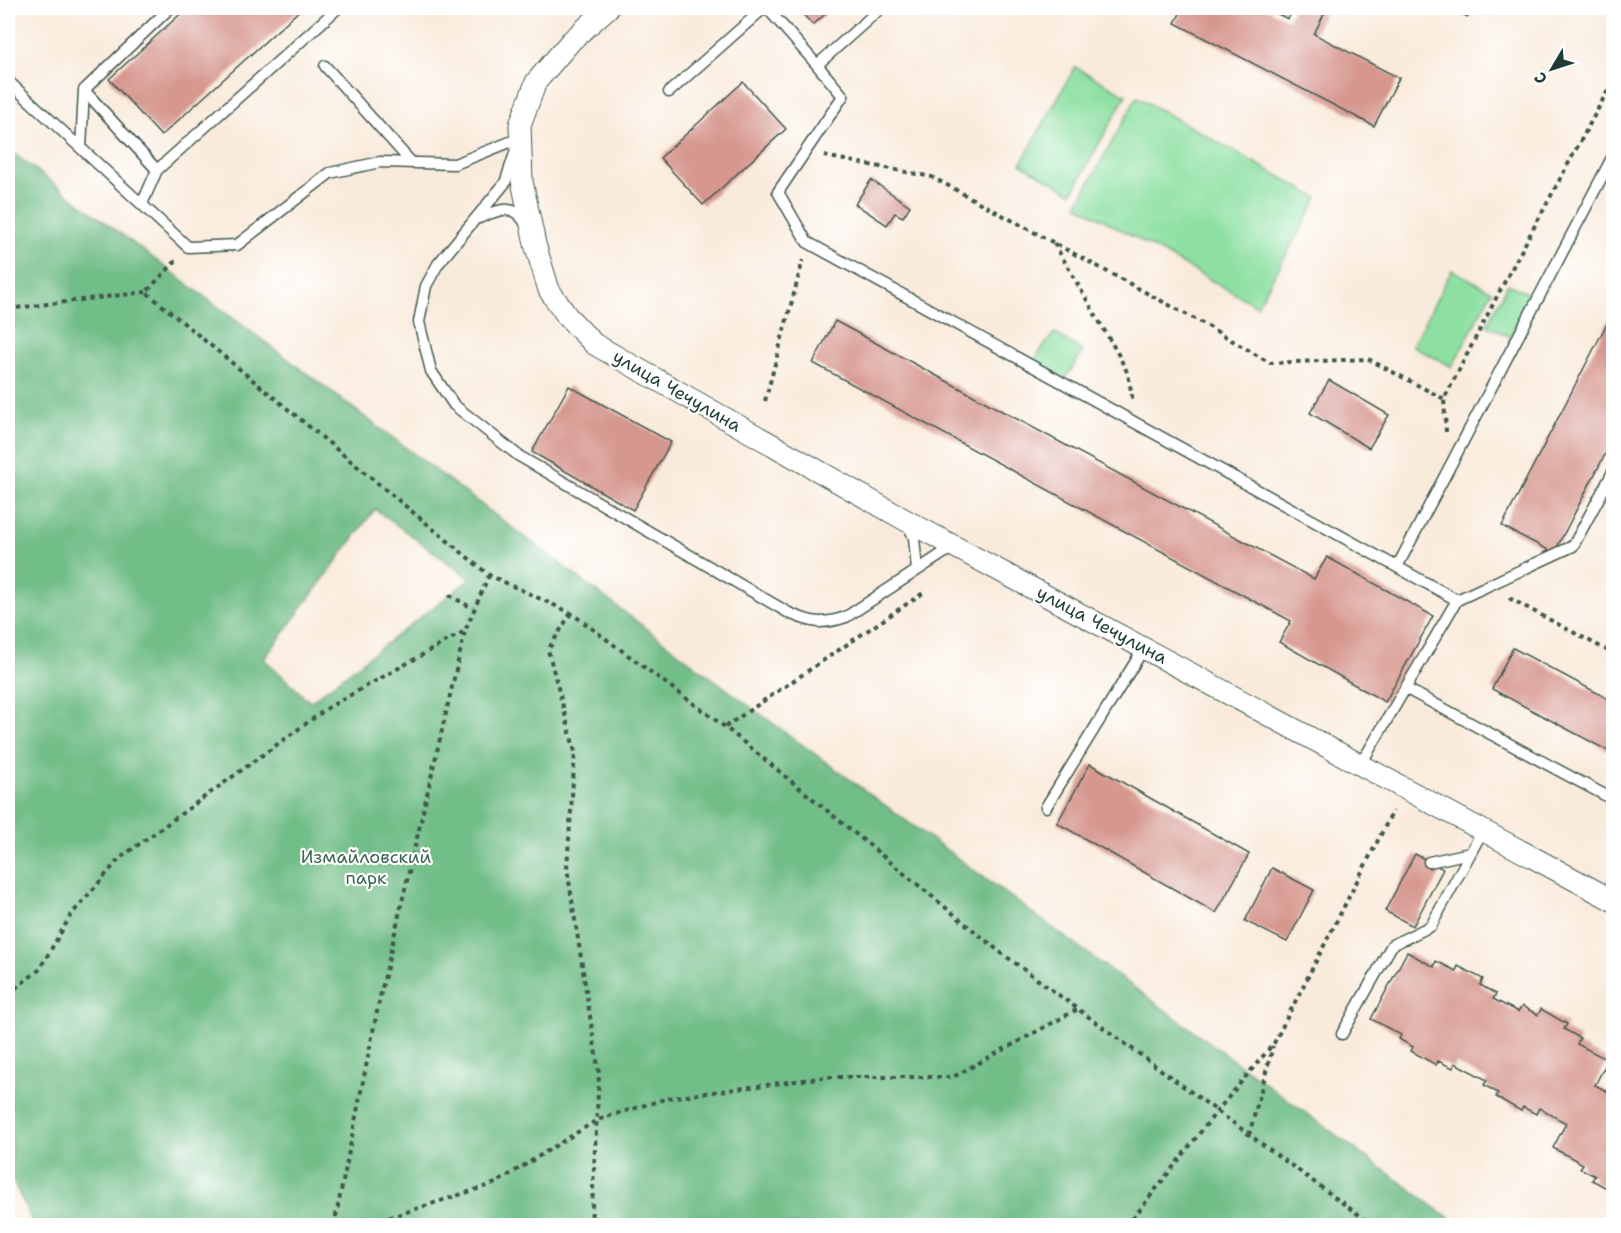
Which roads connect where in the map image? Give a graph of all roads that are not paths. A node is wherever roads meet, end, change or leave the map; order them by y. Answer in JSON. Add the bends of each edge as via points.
{"nodes":[{"id":1,"x":170,"y":8,"type":"edge"},
{"id":2,"x":338,"y":8,"type":"edge"},
{"id":3,"x":609,"y":8,"type":"edge"},
{"id":4,"x":765,"y":8,"type":"edge"},
{"id":5,"x":881,"y":8,"type":"edge"},
{"id":6,"x":817,"y":65,"type":"junction"},
{"id":7,"x":326,"y":66,"type":"dead end"},
{"id":8,"x":8,"y":81,"type":"edge"},
{"id":9,"x":84,"y":90,"type":"junction"},
{"id":10,"x":669,"y":92,"type":"dead end"},
{"id":11,"x":520,"y":138,"type":"junction"},
{"id":12,"x":81,"y":148,"type":"junction"},
{"id":13,"x":1614,"y":154,"type":"edge"},
{"id":14,"x":411,"y":162,"type":"junction"},
{"id":15,"x":157,"y":170,"type":"junction"},
{"id":16,"x":142,"y":204,"type":"junction"},
{"id":17,"x":474,"y":220,"type":"junction"},
{"id":18,"x":535,"y":244,"type":"junction"},
{"id":19,"x":1614,"y":470,"type":"edge"},
{"id":20,"x":906,"y":521,"type":"junction"},
{"id":21,"x":956,"y":547,"type":"junction"},
{"id":22,"x":1397,"y":567,"type":"junction"},
{"id":23,"x":917,"y":570,"type":"junction"},
{"id":24,"x":1457,"y":600,"type":"junction"},
{"id":25,"x":1144,"y":648,"type":"junction"},
{"id":26,"x":1405,"y":688,"type":"junction"},
{"id":27,"x":1361,"y":764,"type":"junction"},
{"id":28,"x":1614,"y":800,"type":"edge"},
{"id":29,"x":1046,"y":807,"type":"dead end"},
{"id":30,"x":1483,"y":830,"type":"junction"},
{"id":31,"x":1470,"y":853,"type":"junction"},
{"id":32,"x":1429,"y":862,"type":"dead end"},
{"id":33,"x":1614,"y":901,"type":"edge"},
{"id":34,"x":1342,"y":1034,"type":"dead end"}],
"edges":[{"from":1,"to":9,"type":"lane"},
{"from":2,"to":15,"type":"lane"},
{"from":3,"to":11,"type":"street","name":"улица Чечулина","via":[[571,41],[536,82],[520,125]]},
{"from":4,"to":6,"type":"lane"},
{"from":4,"to":10,"type":"lane"},
{"from":5,"to":6,"type":"lane"},
{"from":6,"to":22,"type":"lane","via":[[843,96],[778,192],[807,242]]},
{"from":7,"to":14,"type":"lane"},
{"from":8,"to":12,"type":"lane"},
{"from":9,"to":12,"type":"lane"},
{"from":9,"to":15,"type":"lane"},
{"from":11,"to":14,"type":"lane","via":[[455,164]]},
{"from":11,"to":17,"type":"lane","via":[[505,183]]},
{"from":11,"to":18,"type":"street","name":"улица Чечулина","via":[[522,181]]},
{"from":12,"to":16,"type":"lane"},
{"from":13,"to":22,"type":"lane"},
{"from":14,"to":16,"type":"lane","via":[[380,162],[330,173],[237,245],[188,247]]},
{"from":15,"to":16,"type":"lane"},
{"from":17,"to":18,"type":"lane","via":[[500,210],[513,210],[522,216]]},
{"from":17,"to":23,"type":"lane","via":[[438,264],[426,286],[419,321],[431,371],[454,405],[519,456],[809,622],[846,617]]},
{"from":18,"to":20,"type":"street","name":"улица Чечулина","via":[[549,290],[594,344]]},
{"from":19,"to":24,"type":"lane","via":[[1573,546]]},
{"from":20,"to":21,"type":"street","name":"улица Чечулина"},
{"from":20,"to":23,"type":"lane","via":[[914,538]]},
{"from":21,"to":23,"type":"lane"},
{"from":21,"to":25,"type":"street","name":"улица Чечулина"},
{"from":22,"to":24,"type":"lane"},
{"from":24,"to":26,"type":"lane"},
{"from":25,"to":27,"type":"street","name":"улица Чечулина"},
{"from":25,"to":29,"type":"lane"},
{"from":26,"to":27,"type":"lane"},
{"from":26,"to":28,"type":"lane"},
{"from":27,"to":30,"type":"street","name":"улица Чечулина"},
{"from":30,"to":31,"type":"lane"},
{"from":30,"to":33,"type":"street","name":"улица Чечулина"},
{"from":31,"to":32,"type":"lane"},
{"from":31,"to":34,"type":"lane","via":[[1431,926],[1392,945]]}]}
